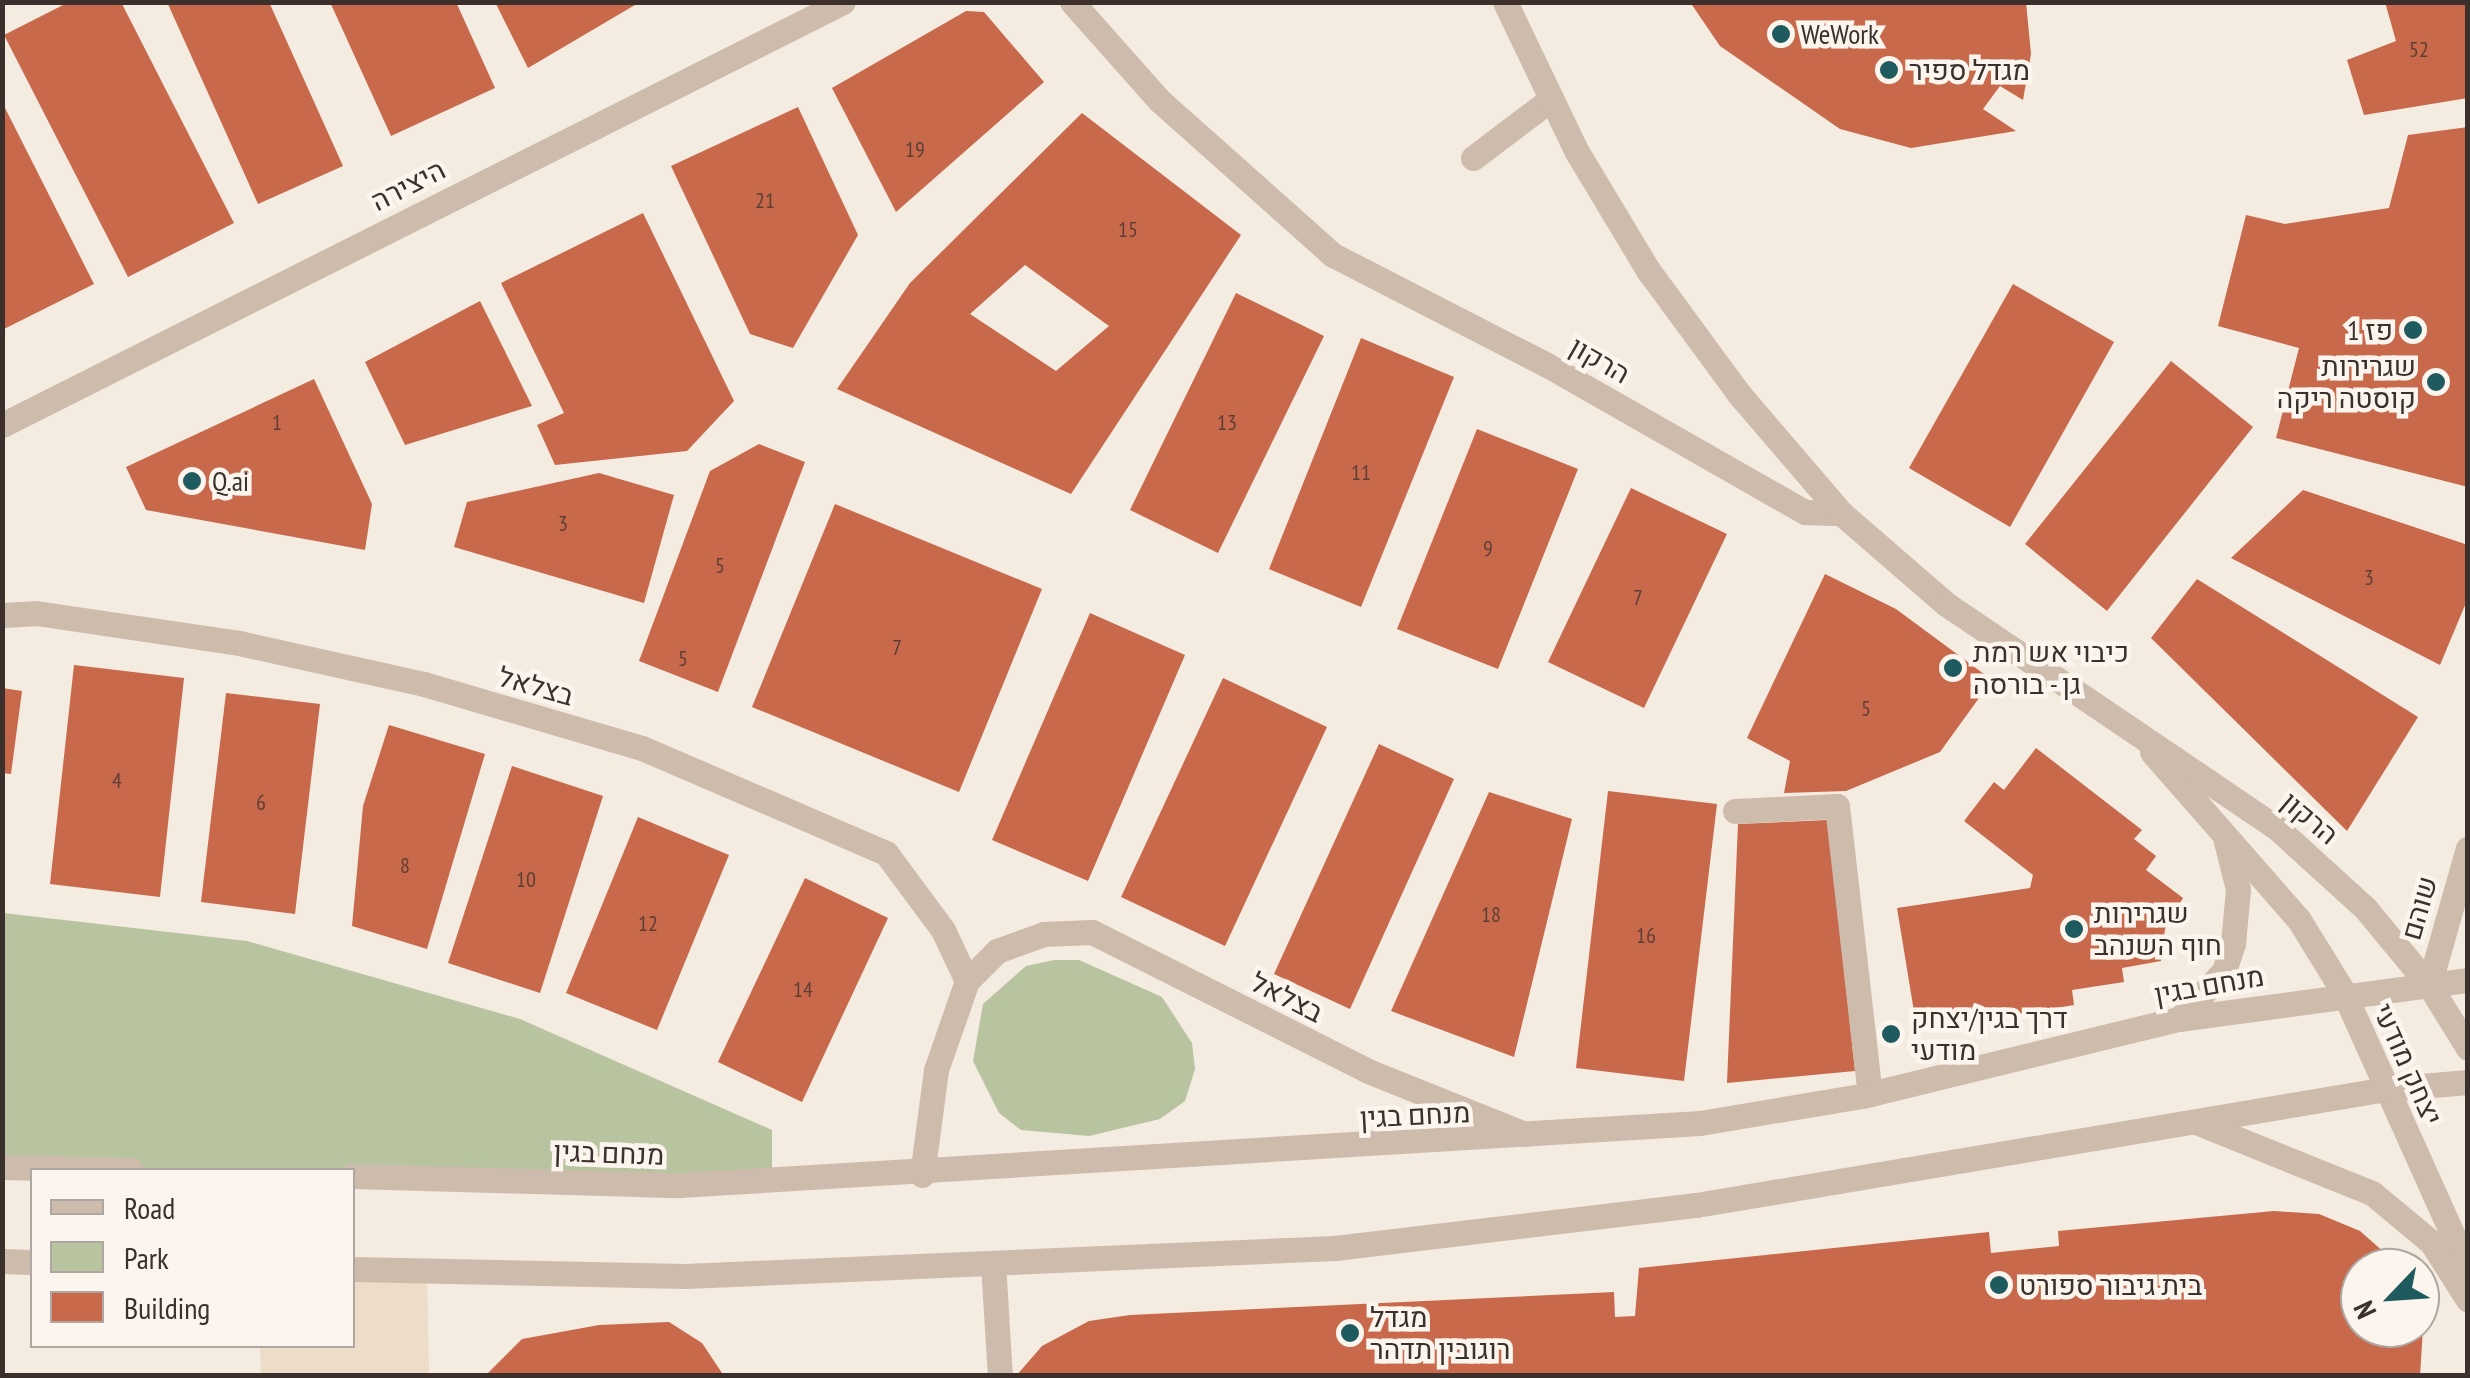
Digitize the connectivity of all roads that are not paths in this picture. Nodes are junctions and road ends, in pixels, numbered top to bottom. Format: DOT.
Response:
graph roads {
  1 [pos="842,2"];
  2 [pos="1072,2"];
  3 [pos="1505,2"];
  4 [pos="1551,99"];
  5 [pos="1473,158"];
  6 [pos="2,424"];
  7 [pos="1841,513"];
  8 [pos="2,614"];
  9 [pos="2128,726"];
  10 [pos="1735,811"];
  11 [pos="2223,833"];
  12 [pos="2468,848"];
  13 [pos="967,980"];
  14 [pos="2468,980"];
  15 [pos="2429,985"];
  16 [pos="2344,993"];
  17 [pos="2179,1019"];
  18 [pos="2468,1048"];
  19 [pos="2468,1082"];
  20 [pos="2386,1089"];
  21 [pos="1870,1094"];
  22 [pos="2191,1121"];
  23 [pos="1534,1138"];
  24 [pos="2,1167"];
  25 [pos="45,1168"];
  26 [pos="922,1174"];
  27 [pos="355,1176"];
  28 [pos="2,1261"];
  29 [pos="30,1262"];
  30 [pos="993,1263"];
  31 [pos="355,1269"];
  32 [pos="2468,1269"];
  33 [pos="2468,1300"];
  34 [pos="1000,1376"];
  1 -- 6 [label="street, היצירה"];
  2 -- 7 [label="street, הרקון"];
  3 -- 4 [label="street"];
  4 -- 5 [label="street"];
  4 -- 7 [label="street"];
  7 -- 9 [label="street, הרקון"];
  8 -- 13 [label="street, בצלאל"];
  9 -- 11 [label="street, הרקון"];
  9 -- 15 [label="street, הרקון"];
  10 -- 21 [label="street"];
  11 -- 16 [label="street, הרקון"];
  11 -- 17 [label="street"];
  12 -- 15 [label="street, שוהם"];
  13 -- 23 [label="street, בצלאל"];
  13 -- 26 [label="street, בצלאל"];
  14 -- 15 [label="street, מנחם בגין"];
  15 -- 16 [label="street, מנחם בגין"];
  15 -- 18 [label="street, יצחק מודעי"];
  16 -- 17 [label="street, מנחם בגין"];
  16 -- 20 [label="street, יצחק מודעי"];
  17 -- 21 [label="street, מנחם בגין"];
  19 -- 20 [label="street"];
  20 -- 22 [label="street"];
  20 -- 32 [label="street, יצחק מודעי"];
  21 -- 23 [label="street, מנחם בגין"];
  22 -- 30 [label="street"];
  22 -- 33 [label="street"];
  23 -- 26 [label="street, מנחם בגין"];
  24 -- 25 [label="street"];
  26 -- 27 [label="street, מנחם בגין"];
  28 -- 29 [label="street"];
  30 -- 31 [label="street"];
  30 -- 34 [label="street"];
}
